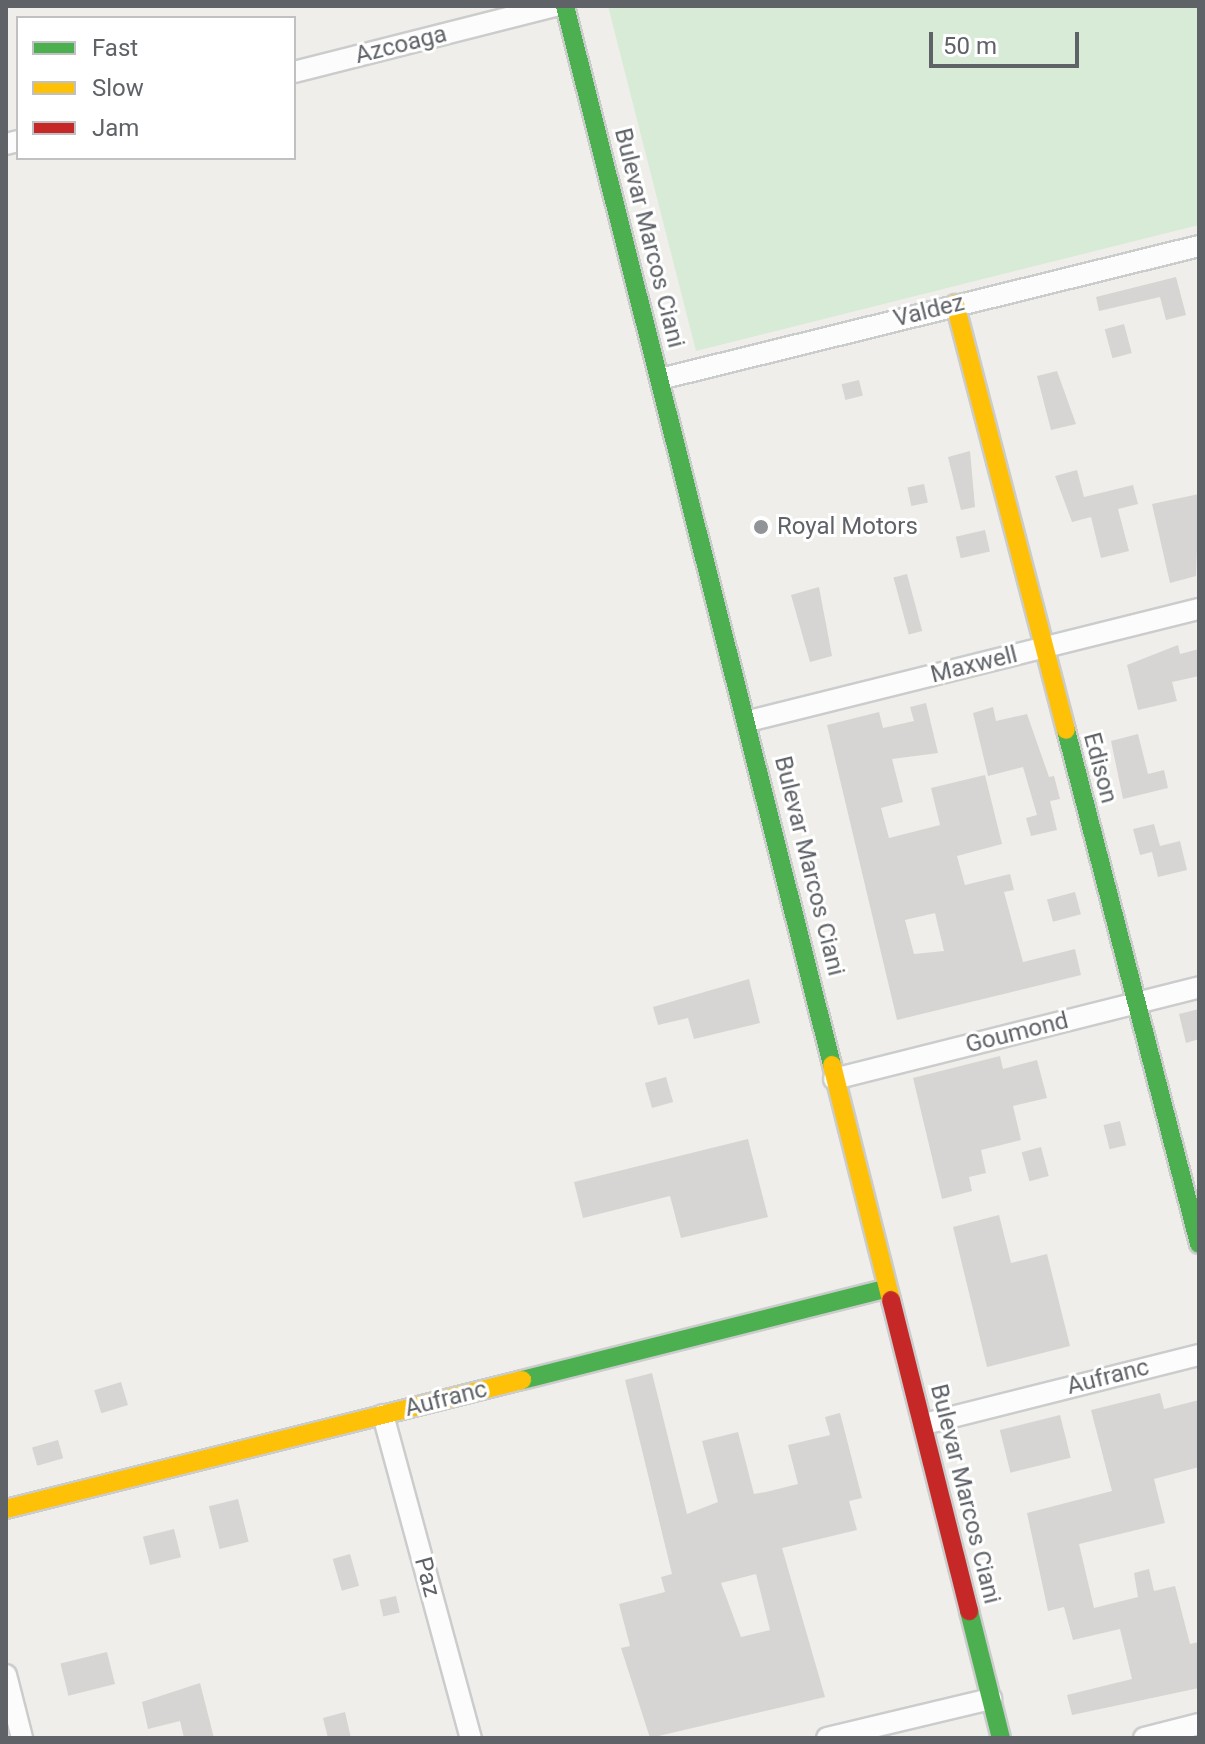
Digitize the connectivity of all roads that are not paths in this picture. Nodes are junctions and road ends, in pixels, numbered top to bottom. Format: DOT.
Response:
graph roads {
  1 [pos="555,6"];
  2 [pos="565,6"];
  3 [pos="296,71"];
  4 [pos="1199,246"];
  5 [pos="955,304"];
  6 [pos="660,379"];
  7 [pos="1199,609"];
  8 [pos="1044,648"];
  9 [pos="749,721"];
  10 [pos="1199,987"];
  11 [pos="1137,1003"];
  12 [pos="834,1079"];
  13 [pos="1199,1244"];
  14 [pos="885,1289"];
  15 [pos="1199,1355"];
  16 [pos="383,1415"];
  17 [pos="924,1424"];
  18 [pos="6,1509"];
  19 [pos="6,1675"];
  20 [pos="991,1699"];
  21 [pos="1199,1724"];
  22 [pos="22,1738"];
  23 [pos="471,1738"];
  24 [pos="827,1738"];
  25 [pos="1001,1738"];
  26 [pos="1144,1738"];
  1 -- 3 [label="street, Azcoaga"];
  2 -- 6 [label="main road, Bulevar Marcos Ciani"];
  4 -- 5 [label="street, Valdez"];
  5 -- 6 [label="street, Valdez"];
  5 -- 8 [label="main road, Edison"];
  6 -- 9 [label="main road, Bulevar Marcos Ciani"];
  7 -- 8 [label="street, Maxwell"];
  8 -- 9 [label="street, Maxwell"];
  8 -- 11 [label="main road, Edison"];
  9 -- 12 [label="main road, Bulevar Marcos Ciani"];
  10 -- 11 [label="street, Goumond"];
  11 -- 12 [label="street, Goumond"];
  11 -- 13 [label="main road, Edison"];
  12 -- 14 [label="main road, Bulevar Marcos Ciani"];
  14 -- 16 [label="main road, Aufranc"];
  14 -- 17 [label="main road, Bulevar Marcos Ciani"];
  15 -- 17 [label="street, Aufranc"];
  16 -- 18 [label="main road, Aufranc"];
  16 -- 23 [label="street, Paz"];
  17 -- 20 [label="main road, Bulevar Marcos Ciani"];
  19 -- 22 [label="street"];
  20 -- 24 [label="street"];
  20 -- 25 [label="main road, Bulevar Marcos Ciani"];
  21 -- 26 [label="street"];
}
